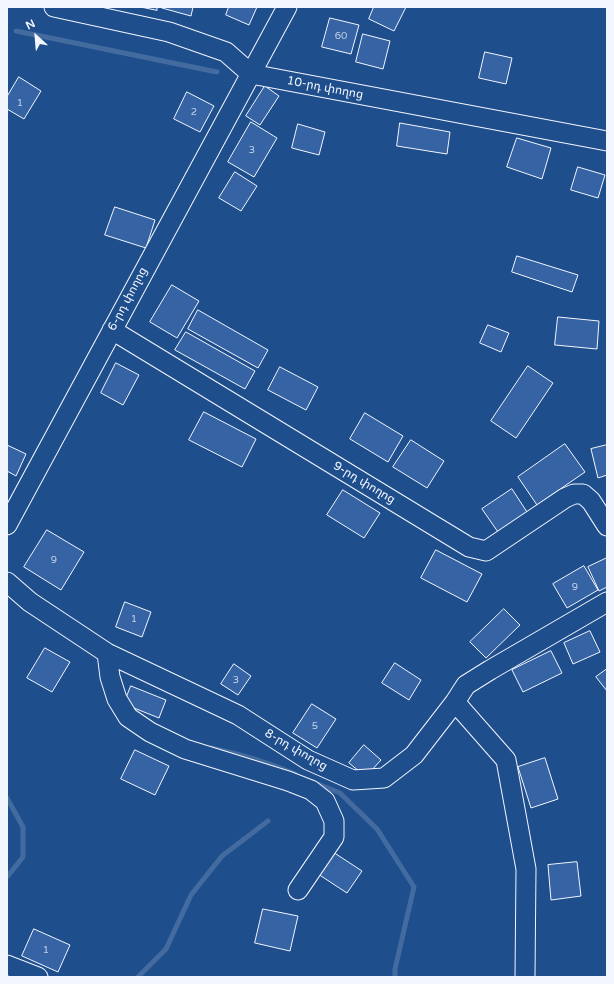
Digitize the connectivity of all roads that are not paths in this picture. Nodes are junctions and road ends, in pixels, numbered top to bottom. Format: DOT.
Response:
graph roads {
  1 [pos="54,7"];
  2 [pos="286,7"];
  3 [pos="251,74"];
  4 [pos="607,141"];
  5 [pos="112,330"];
  6 [pos="7,525"];
  7 [pos="607,526"];
  8 [pos="7,582"];
  9 [pos="607,602"];
  10 [pos="106,653"];
  11 [pos="455,702"];
  12 [pos="298,890"];
  13 [pos="7,964"];
  14 [pos="38,977"];
  15 [pos="525,977"];
  1 -- 3 [label="street"];
  2 -- 3 [label="street, 6-րդ փողոց"];
  3 -- 4 [label="street, 10-րդ փողոց"];
  3 -- 5 [label="street, 6-րդ փողոց"];
  5 -- 6 [label="street, 6-րդ փողոց"];
  5 -- 7 [label="street, 9-րդ փողոց"];
  8 -- 10 [label="street, 8-րդ փողոց"];
  9 -- 11 [label="street, 8-րդ փողոց"];
  10 -- 11 [label="street, 8-րդ փողոց"];
  10 -- 12 [label="street"];
  11 -- 15 [label="street"];
  13 -- 14 [label="street"];
}
